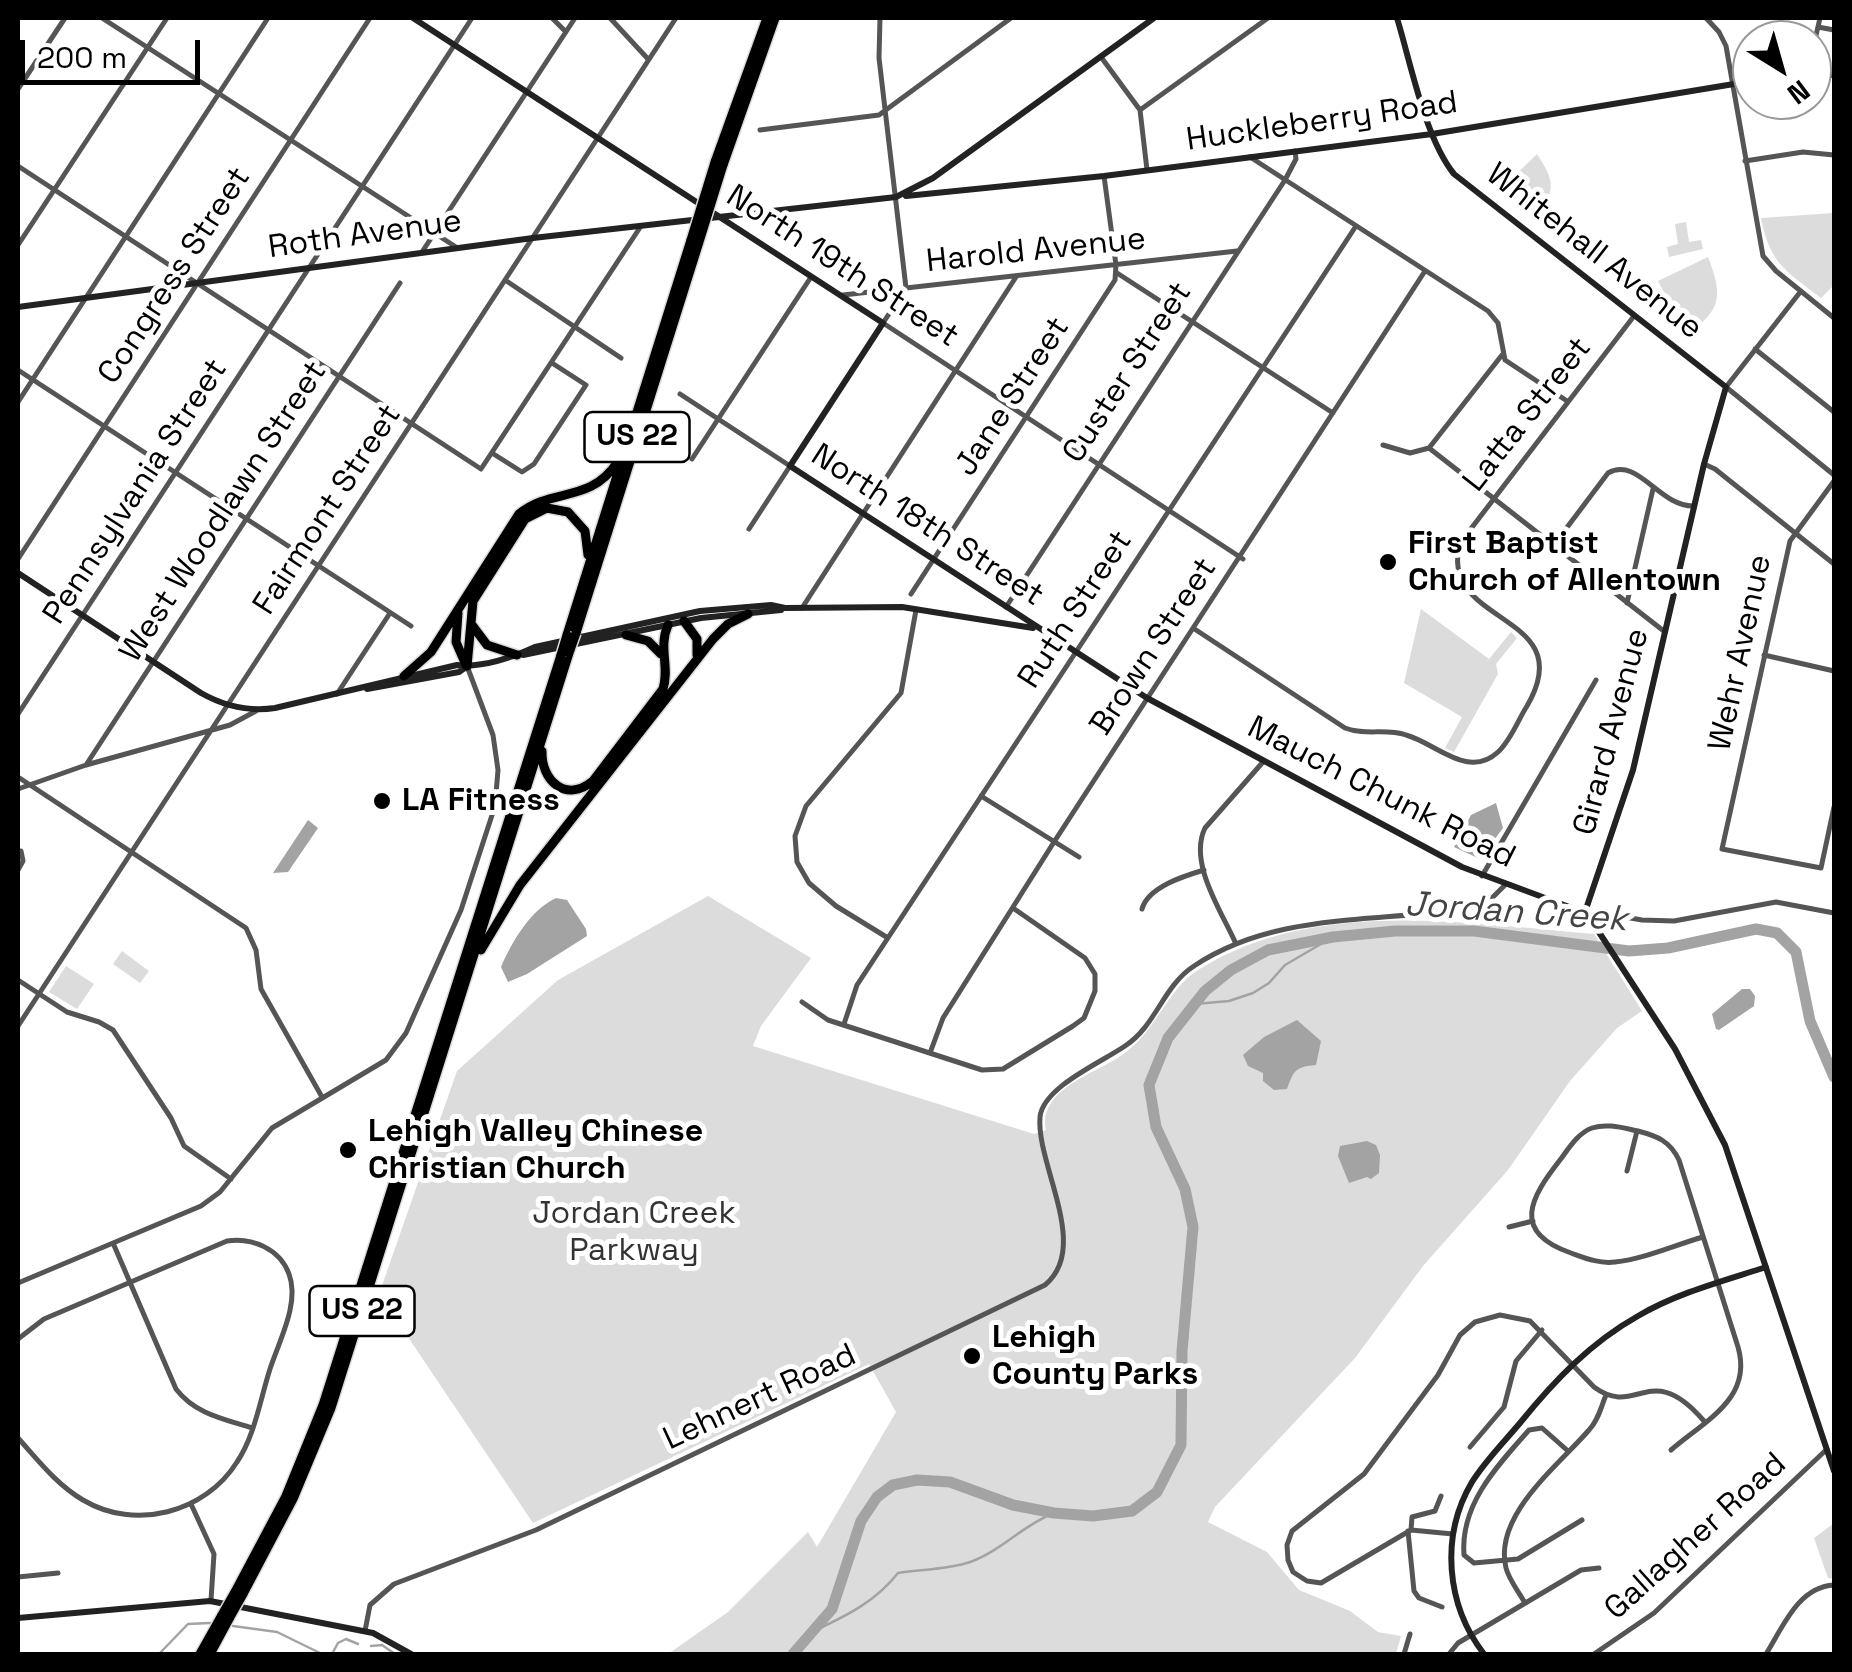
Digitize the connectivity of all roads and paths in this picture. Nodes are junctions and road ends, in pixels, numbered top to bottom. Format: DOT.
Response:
graph roads {
  1 [pos="64,18"];
  2 [pos="102,18"];
  3 [pos="167,18"];
  4 [pos="268,18"];
  5 [pos="370,18"];
  6 [pos="414,18"];
  7 [pos="472,18"];
  8 [pos="552,18"];
  9 [pos="575,18"];
  10 [pos="610,18"];
  11 [pos="676,18"];
  12 [pos="767,18"];
  13 [pos="776,18"];
  14 [pos="880,18"];
  15 [pos="1012,18"];
  16 [pos="1154,18"];
  17 [pos="1268,18"];
  18 [pos="1396,18"];
  19 [pos="1706,18"];
  20 [pos="566,32"];
  21 [pos="454,44"];
  22 [pos="148,47"];
  23 [pos="1100,56"];
  24 [pos="648,59"];
  25 [pos="1732,79"];
  26 [pos="1732,84"];
  27 [pos="18,89"];
  28 [pos="526,91"];
  29 [pos="218,94"];
  30 [pos="1140,110"];
  31 [pos="885,111"];
  32 [pos="1739,120"];
  33 [pos="760,130"];
  34 [pos="1432,134"];
  35 [pos="597,137"];
  36 [pos="289,140"];
  37 [pos="1295,151"];
  38 [pos="1834,154"];
  39 [pos="1250,156"];
  40 [pos="1745,162"];
  41 [pos="719,164"];
  42 [pos="18,166"];
  43 [pos="1147,170"];
  44 [pos="1104,176"];
  45 [pos="1284,180"];
  46 [pos="361,187"];
  47 [pos="54,190"];
  48 [pos="896,198"];
  49 [pos="720,217"];
  50 [pos="641,226"];
  51 [pos="1356,226"];
  52 [pos="435,233"];
  53 [pos="125,237"];
  54 [pos="532,238"];
  55 [pos="695,241"];
  56 [pos="18,245"];
  57 [pos="458,248"];
  58 [pos="1237,251"];
  59 [pos="422,252"];
  60 [pos="308,267"];
  61 [pos="1117,269"];
  62 [pos="1426,271"];
  63 [pos="1016,276"];
  64 [pos="812,277"];
  65 [pos="505,280"];
  66 [pos="400,283"];
  67 [pos="197,284"];
  68 [pos="906,288"];
  69 [pos="1801,291"];
  70 [pos="840,296"];
  71 [pos="84,300"];
  72 [pos="18,307"];
  73 [pos="1634,315"];
  74 [pos="1834,318"];
  75 [pos="1191,321"];
  76 [pos="882,323"];
  77 [pos="576,326"];
  78 [pos="268,330"];
  79 [pos="1754,349"];
  80 [pos="1502,355"];
  81 [pos="621,358"];
  82 [pos="552,363"];
  83 [pos="1262,368"];
  84 [pos="18,370"];
  85 [pos="955,371"];
  86 [pos="339,376"];
  87 [pos="32,380"];
  88 [pos="1726,387"];
  89 [pos="680,394"];
  90 [pos="1567,401"];
  91 [pos="18,402"];
  92 [pos="1834,412"];
  93 [pos="1334,414"];
  94 [pos="1026,418"];
  95 [pos="719,420"];
  96 [pos="411,423"];
  97 [pos="104,427"];
  98 [pos="1383,445"];
  99 [pos="1429,448"];
  100 [pos="624,452"];
  101 [pos="492,453"];
  102 [pos="692,458"];
  103 [pos="1098,464"];
  104 [pos="1704,464"];
  105 [pos="790,466"];
  106 [pos="175,472"];
  107 [pos="1834,478"];
  108 [pos="1653,488"];
  109 [pos="1491,499"];
  110 [pos="1694,506"];
  111 [pos="1168,510"];
  112 [pos="863,514"];
  113 [pos="246,520"];
  114 [pos="750,528"];
  115 [pos="1794,532"];
  116 [pos="1552,546"];
  117 [pos="1241,558"];
  118 [pos="18,559"];
  119 [pos="933,560"];
  120 [pos="1834,564"];
  121 [pos="319,566"];
  122 [pos="588,568"];
  123 [pos="18,572"];
  124 [pos="911,594"];
  125 [pos="463,601"];
  126 [pos="1627,603"];
  127 [pos="785,608"];
  128 [pos="802,608"];
  129 [pos="916,608"];
  130 [pos="1006,608"];
  131 [pos="390,612"];
  132 [pos="748,614"];
  133 [pos="82,615"];
  134 [pos="470,615"];
  135 [pos="675,621"];
  136 [pos="999,622"];
  137 [pos="411,626"];
  138 [pos="1193,628"];
  139 [pos="1038,629"];
  140 [pos="1665,632"];
  141 [pos="571,634"];
  142 [pos="626,634"];
  143 [pos="1075,653"];
  144 [pos="565,654"];
  145 [pos="517,655"];
  146 [pos="1764,655"];
  147 [pos="664,658"];
  148 [pos="154,662"];
  149 [pos="694,662"];
  150 [pos="467,666"];
  151 [pos="1834,671"];
  152 [pos="404,676"];
  153 [pos="1596,680"];
  154 [pos="360,689"];
  155 [pos="337,694"];
  156 [pos="1147,698"];
  157 [pos="228,705"];
  158 [pos="259,710"];
  159 [pos="18,714"];
  160 [pos="213,728"];
  161 [pos="186,736"];
  162 [pos="542,739"];
  163 [pos="200,748"];
  164 [pos="1263,762"];
  165 [pos="86,765"];
  166 [pos="18,777"];
  167 [pos="29,785"];
  168 [pos="18,789"];
  169 [pos="980,796"];
  170 [pos="1834,807"];
  171 [pos="1054,842"];
  172 [pos="21,851"];
  173 [pos="132,852"];
  174 [pos="1079,857"];
  175 [pos="18,870"];
  176 [pos="1204,870"];
  177 [pos="1482,876"];
  178 [pos="1505,885"];
  179 [pos="1013,908"];
  180 [pos="1142,909"];
  181 [pos="1834,913"];
  182 [pos="1584,915"];
  183 [pos="1616,916"];
  184 [pos="1601,932"];
  185 [pos="888,938"];
  186 [pos="1236,945"];
  187 [pos="469,972"];
  188 [pos="18,980"];
  189 [pos="38,994"];
  190 [pos="802,1002"];
  191 [pos="844,1024"];
  192 [pos="18,1026"];
  193 [pos="930,1053"];
  194 [pos="323,1098"];
  195 [pos="1637,1131"];
  196 [pos="1627,1171"];
  197 [pos="231,1179"];
  198 [pos="1533,1221"];
  199 [pos="1509,1228"];
  200 [pos="1703,1237"];
  201 [pos="113,1243"];
  202 [pos="1766,1267"];
  203 [pos="129,1282"];
  204 [pos="18,1283"];
  205 [pos="1718,1283"];
  206 [pos="1542,1330"];
  207 [pos="18,1339"];
  208 [pos="1573,1363"];
  209 [pos="1606,1395"];
  210 [pos="1704,1421"];
  211 [pos="252,1428"];
  212 [pos="19,1442"];
  213 [pos="1470,1447"];
  214 [pos="1671,1450"];
  215 [pos="1826,1450"];
  216 [pos="1568,1451"];
  217 [pos="1834,1471"];
  218 [pos="1441,1496"];
  219 [pos="191,1504"];
  220 [pos="1582,1520"];
  221 [pos="1410,1531"];
  222 [pos="1454,1534"];
  223 [pos="1505,1562"];
  224 [pos="1599,1568"];
  225 [pos="58,1573"];
  226 [pos="18,1577"];
  227 [pos="1834,1585"];
  228 [pos="239,1593"];
  229 [pos="210,1601"];
  230 [pos="1526,1603"];
  231 [pos="237,1605"];
  232 [pos="1442,1607"];
  233 [pos="226,1616"];
  234 [pos="18,1618"];
  235 [pos="365,1631"];
  236 [pos="1410,1634"];
  237 [pos="1471,1636"];
  238 [pos="200,1654"];
  239 [pos="210,1654"];
  240 [pos="411,1654"];
  241 [pos="1404,1654"];
  242 [pos="1449,1654"];
  243 [pos="1484,1654"];
  244 [pos="1594,1654"];
  245 [pos="1766,1654"];
  1 -- 27 [label="street"];
  2 -- 22 [label="street"];
  3 -- 22 [label="street"];
  4 -- 29 [label="street"];
  5 -- 36 [label="street, Congress Street"];
  6 -- 21 [label="street, North 19th Street"];
  7 -- 21 [label="street, Pennsylvania Street"];
  8 -- 20 [label="street"];
  9 -- 20 [label="street"];
  10 -- 24 [label="street"];
  11 -- 24 [label="street, Fairmont Street"];
  12 -- 41 [label="highway, US 22"];
  13 -- 41 [label="highway, US 22"];
  14 -- 31 [label="street"];
  15 -- 31 [label="street"];
  16 -- 23 [label="street"];
  17 -- 30 [label="street"];
  18 -- 34 [label="street, Whitehall Avenue"];
  19 -- 25 [label="street"];
  20 -- 28 [label="street"];
  21 -- 28 [label="street, North 19th Street"];
  21 -- 46 [label="street, Pennsylvania Street"];
  22 -- 29 [label="street"];
  22 -- 47 [label="street"];
  23 -- 30 [label="street"];
  23 -- 48 [label="street"];
  24 -- 35 [label="street, Fairmont Street"];
  26 -- 34 [label="street, Huckleberry Road"];
  28 -- 35 [label="street, North 19th Street"];
  28 -- 52 [label="street"];
  29 -- 36 [label="street"];
  29 -- 53 [label="street"];
  30 -- 43 [label="street"];
  31 -- 33 [label="street"];
  31 -- 48 [label="street"];
  32 -- 40 [label="street"];
  34 -- 37 [label="street, Huckleberry Road"];
  34 -- 73 [label="street, Whitehall Avenue"];
  35 -- 49 [label="street, North 19th Street"];
  35 -- 54 [label="street, Fairmont Street"];
  36 -- 46 [label="street"];
  36 -- 67 [label="street, Congress Street"];
  37 -- 39 [label="street, Huckleberry Road"];
  37 -- 45 [label="street, Custer Street"];
  38 -- 40 [label="street"];
  39 -- 43 [label="street, Huckleberry Road"];
  39 -- 45 [label="street"];
  40 -- 69 [label="street"];
  41 -- 55 [label="highway, US 22, bridge"];
  42 -- 47 [label="street"];
  43 -- 44 [label="street, Huckleberry Road"];
  44 -- 48 [label="street, Huckleberry Road"];
  44 -- 61 [label="street"];
  45 -- 51 [label="street"];
  45 -- 58 [label="street, Custer Street"];
  46 -- 52 [label="street"];
  46 -- 60 [label="street, Pennsylvania Street"];
  47 -- 53 [label="street"];
  47 -- 56 [label="street"];
  48 -- 49 [label="street, Huckleberry Road"];
  48 -- 68 [label="street"];
  49 -- 50 [label="street, Roth Avenue"];
  49 -- 64 [label="street, North 19th Street"];
  50 -- 54 [label="street, Roth Avenue"];
  50 -- 77 [label="street"];
  51 -- 62 [label="street"];
  51 -- 83 [label="street, Ruth Street"];
  52 -- 57 [label="street"];
  52 -- 59 [label="street"];
  53 -- 67 [label="street"];
  53 -- 71 [label="street"];
  54 -- 57 [label="street, Roth Avenue"];
  54 -- 65 [label="street, Fairmont Street"];
  55 -- 100 [label="highway, US 22"];
  55 -- 141 [label="highway, US 22"];
  57 -- 59 [label="street, Roth Avenue"];
  58 -- 61 [label="street, Harold Avenue"];
  58 -- 75 [label="street, Custer Street"];
  59 -- 60 [label="street, Roth Avenue"];
  60 -- 67 [label="street, Roth Avenue"];
  60 -- 78 [label="street, Pennsylvania Street"];
  61 -- 63 [label="street, Harold Avenue"];
  61 -- 75 [label="street"];
  61 -- 94 [label="street, Jane Street"];
  62 -- 80 [label="street"];
  62 -- 93 [label="street, Brown Street"];
  63 -- 68 [label="street, Harold Avenue"];
  63 -- 85 [label="street"];
  64 -- 70 [label="street, North 19th Street"];
  64 -- 95 [label="street"];
  65 -- 77 [label="street"];
  65 -- 96 [label="street, Fairmont Street"];
  66 -- 86 [label="street, West Woodlawn Street"];
  67 -- 71 [label="street, Roth Avenue"];
  67 -- 78 [label="street"];
  67 -- 97 [label="street, Congress Street"];
  68 -- 70 [label="street, Harold Avenue"];
  68 -- 76 [label="street"];
  69 -- 74 [label="street"];
  69 -- 79 [label="street, Girard Avenue"];
  70 -- 76 [label="street, North 19th Street"];
  71 -- 72 [label="street, Roth Avenue"];
  71 -- 87 [label="street"];
  73 -- 88 [label="street, Whitehall Avenue"];
  73 -- 90 [label="street, Latta Street"];
  75 -- 83 [label="street"];
  75 -- 103 [label="street, Custer Street"];
  76 -- 85 [label="street, North 19th Street"];
  76 -- 105 [label="street"];
  77 -- 81 [label="street"];
  77 -- 82 [label="street"];
  78 -- 86 [label="street"];
  78 -- 106 [label="street, Pennsylvania Street"];
  79 -- 88 [label="street, Girard Avenue"];
  79 -- 92 [label="street"];
  80 -- 90 [label="street"];
  80 -- 99 [label="street"];
  82 -- 101 [label="street"];
  82 -- 101 [label="street"];
  83 -- 93 [label="street"];
  83 -- 111 [label="street, Ruth Street"];
  84 -- 87 [label="street"];
  85 -- 94 [label="street, North 19th Street"];
  85 -- 112 [label="street"];
  86 -- 96 [label="street"];
  86 -- 113 [label="street, West Woodlawn Street"];
  87 -- 91 [label="street"];
  87 -- 97 [label="street"];
  88 -- 104 [label="street, Girard Avenue"];
  88 -- 107 [label="street, Whitehall Avenue"];
  89 -- 95 [label="street, North 18th Street"];
  90 -- 109 [label="street, Latta Street"];
  93 -- 117 [label="street, Brown Street"];
  94 -- 103 [label="street, North 19th Street"];
  94 -- 119 [label="street, Jane Street"];
  95 -- 102 [label="street"];
  95 -- 105 [label="street, North 18th Street"];
  96 -- 101 [label="street"];
  96 -- 121 [label="street, Fairmont Street"];
  97 -- 106 [label="street"];
  97 -- 118 [label="street, Congress Street"];
  98 -- 99 [label="street"];
  99 -- 109 [label="street"];
  100 -- 122 [label="highway, US 22"];
  100 -- 125 [label="highway"];
  103 -- 111 [label="street, North 19th Street"];
  103 -- 130 [label="street, Custer Street"];
  104 -- 110 [label="street, Girard Avenue"];
  104 -- 115 [label="street"];
  105 -- 112 [label="street, North 18th Street"];
  105 -- 114 [label="street"];
  106 -- 113 [label="street"];
  106 -- 133 [label="street, Pennsylvania Street"];
  107 -- 115 [label="street, Wehr Avenue"];
  108 -- 110 [label="street"];
  108 -- 116 [label="street"];
  108 -- 126 [label="street"];
  109 -- 116 [label="street"];
  109 -- 138 [label="street, Latta Street"];
  110 -- 140 [label="street, Girard Avenue"];
  111 -- 117 [label="street, North 19th Street"];
  111 -- 143 [label="street, Ruth Street"];
  112 -- 119 [label="street, North 18th Street"];
  112 -- 128 [label="street"];
  113 -- 121 [label="street"];
  113 -- 148 [label="street, West Woodlawn Street"];
  115 -- 120 [label="street"];
  115 -- 146 [label="street, Wehr Avenue"];
  116 -- 126 [label="street"];
  117 -- 138 [label="street, Brown Street"];
  119 -- 124 [label="street, Jane Street"];
  119 -- 130 [label="street, North 18th Street"];
  121 -- 131 [label="street"];
  121 -- 157 [label="street, Fairmont Street"];
  122 -- 134 [label="highway"];
  122 -- 141 [label="highway, US 22"];
  123 -- 133 [label="street"];
  125 -- 150 [label="highway"];
  125 -- 152 [label="highway"];
  126 -- 140 [label="street"];
  127 -- 128 [label="street"];
  127 -- 132 [label="street"];
  127 -- 135 [label="street"];
  128 -- 129 [label="street"];
  129 -- 136 [label="street"];
  129 -- 185 [label="street"];
  130 -- 136 [label="street, Custer Street"];
  130 -- 139 [label="street, North 18th Street"];
  131 -- 137 [label="street"];
  131 -- 155 [label="street"];
  132 -- 135 [label="street"];
  132 -- 149 [label="highway"];
  133 -- 148 [label="street"];
  133 -- 159 [label="street, Pennsylvania Street"];
  134 -- 145 [label="highway"];
  134 -- 150 [label="highway"];
  135 -- 142 [label="street"];
  135 -- 145 [label="street"];
  135 -- 147 [label="highway"];
  135 -- 149 [label="highway"];
  136 -- 139 [label="street"];
  138 -- 156 [label="street, Brown Street"];
  139 -- 143 [label="street, North 18th Street"];
  140 -- 182 [label="street, Girard Avenue"];
  141 -- 144 [label="highway, US 22, bridge"];
  142 -- 145 [label="street"];
  142 -- 147 [label="highway"];
  143 -- 156 [label="street, North 18th Street"];
  143 -- 169 [label="street, Ruth Street"];
  144 -- 162 [label="highway, US 22"];
  144 -- 228 [label="highway, US 22"];
  145 -- 150 [label="street"];
  146 -- 151 [label="street"];
  146 -- 170 [label="street, Wehr Avenue"];
  147 -- 162 [label="highway"];
  148 -- 157 [label="street"];
  148 -- 165 [label="street, West Woodlawn Street"];
  149 -- 187 [label="highway"];
  150 -- 152 [label="street"];
  150 -- 154 [label="street"];
  150 -- 194 [label="street"];
  152 -- 154 [label="street"];
  153 -- 177 [label="street"];
  154 -- 155 [label="street"];
  155 -- 158 [label="street"];
  156 -- 164 [label="street, Mauch Chunk Road"];
  156 -- 171 [label="street, Brown Street"];
  157 -- 158 [label="street"];
  157 -- 160 [label="street, Fairmont Street"];
  158 -- 160 [label="street"];
  160 -- 161 [label="street"];
  160 -- 163 [label="street, Fairmont Street"];
  161 -- 163 [label="street"];
  161 -- 165 [label="street"];
  162 -- 187 [label="highway, US 22"];
  163 -- 173 [label="street, Fairmont Street"];
  164 -- 176 [label="street"];
  164 -- 177 [label="street, Mauch Chunk Road"];
  165 -- 167 [label="street"];
  166 -- 167 [label="street"];
  167 -- 168 [label="street"];
  167 -- 173 [label="street"];
  169 -- 171 [label="street"];
  169 -- 185 [label="street, Ruth Street"];
  171 -- 174 [label="street"];
  171 -- 179 [label="street, Brown Street"];
  172 -- 175 [label="street"];
  173 -- 189 [label="street, Fairmont Street"];
  173 -- 194 [label="street"];
  176 -- 180 [label="street"];
  176 -- 186 [label="street"];
  177 -- 178 [label="street, Mauch Chunk Road"];
  178 -- 182 [label="street, Mauch Chunk Road"];
  178 -- 186 [label="street"];
  179 -- 193 [label="street, Brown Street"];
  179 -- 193 [label="street"];
  181 -- 183 [label="street"];
  182 -- 183 [label="street"];
  182 -- 184 [label="street, Mauch Chunk Road"];
  183 -- 184 [label="street"];
  184 -- 202 [label="street, Mauch Chunk Road"];
  185 -- 191 [label="street, Ruth Street"];
  186 -- 235 [label="street, Lehnert Road"];
  187 -- 228 [label="highway, US 22"];
  188 -- 189 [label="street"];
  189 -- 192 [label="street, Fairmont Street"];
  189 -- 197 [label="street"];
  190 -- 191 [label="street"];
  191 -- 193 [label="street"];
  194 -- 197 [label="street"];
  195 -- 196 [label="street"];
  195 -- 198 [label="street"];
  195 -- 200 [label="street"];
  197 -- 201 [label="street"];
  198 -- 199 [label="street"];
  198 -- 200 [label="street"];
  200 -- 205 [label="street"];
  201 -- 203 [label="street"];
  201 -- 204 [label="street"];
  202 -- 205 [label="street"];
  202 -- 215 [label="street, Mauch Chunk Road"];
  203 -- 207 [label="street"];
  203 -- 211 [label="street"];
  203 -- 211 [label="street"];
  205 -- 208 [label="street"];
  205 -- 210 [label="street"];
  206 -- 208 [label="street"];
  206 -- 213 [label="street"];
  206 -- 221 [label="street"];
  208 -- 209 [label="street"];
  208 -- 222 [label="street"];
  209 -- 210 [label="street"];
  209 -- 216 [label="street"];
  210 -- 214 [label="street"];
  211 -- 219 [label="street"];
  212 -- 219 [label="street"];
  215 -- 217 [label="street, Mauch Chunk Road"];
  215 -- 244 [label="street, Gallagher Road"];
  216 -- 223 [label="street"];
  216 -- 223 [label="street"];
  218 -- 221 [label="street"];
  219 -- 229 [label="street"];
  220 -- 223 [label="street"];
  221 -- 222 [label="street"];
  221 -- 232 [label="street"];
  222 -- 237 [label="street"];
  223 -- 230 [label="street"];
  224 -- 230 [label="street"];
  225 -- 226 [label="street"];
  227 -- 245 [label="street"];
  228 -- 231 [label="highway, US 22, bridge"];
  228 -- 233 [label="highway, US 22, bridge"];
  229 -- 231 [label="street"];
  229 -- 234 [label="street"];
  230 -- 237 [label="street"];
  231 -- 233 [label="highway, US 22, bridge"];
  231 -- 235 [label="street"];
  233 -- 238 [label="highway, US 22"];
  233 -- 239 [label="highway, US 22"];
  235 -- 240 [label="street"];
  236 -- 241 [label="street"];
  237 -- 242 [label="street"];
  237 -- 243 [label="street"];
}
